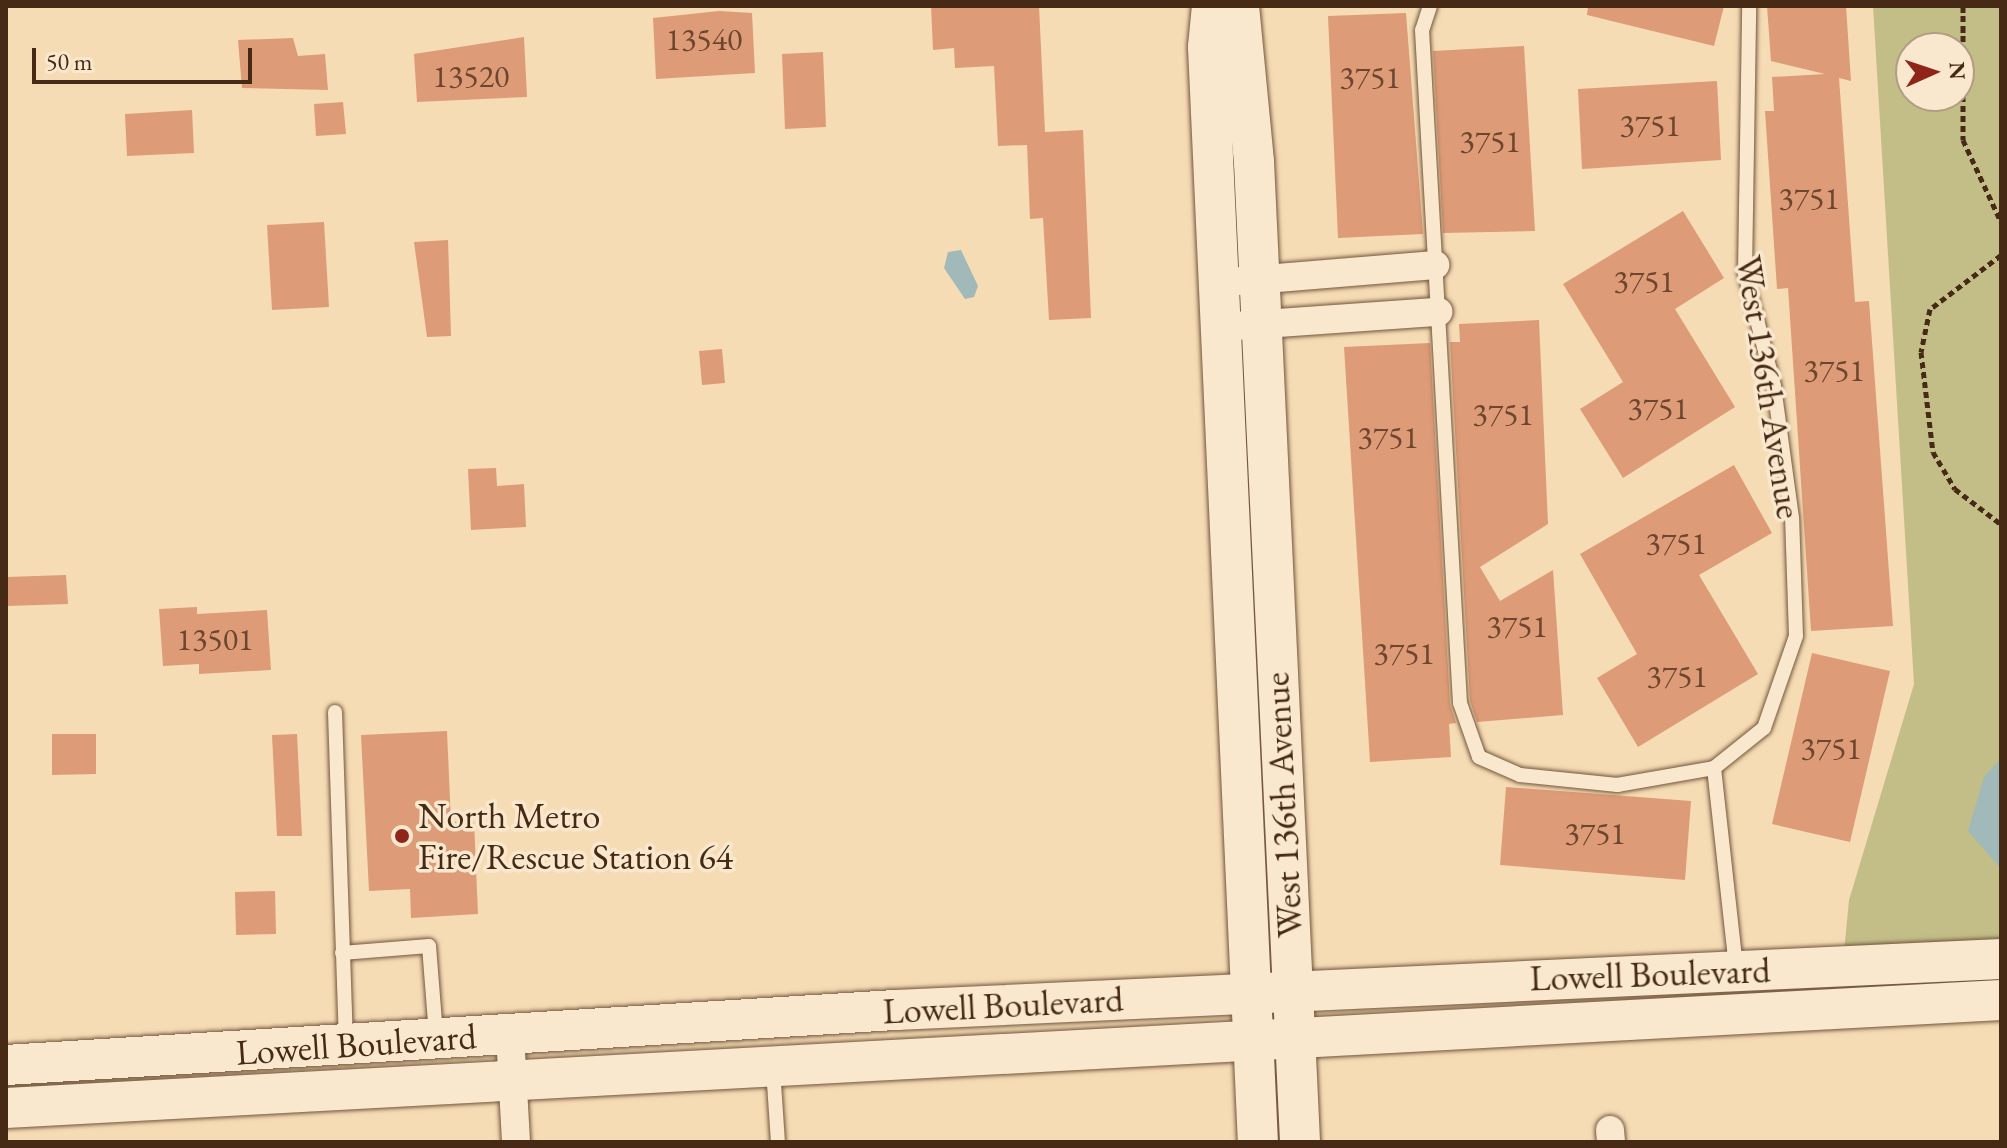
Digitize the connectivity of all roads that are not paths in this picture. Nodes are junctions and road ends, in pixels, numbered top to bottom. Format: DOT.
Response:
graph roads {
  1 [pos="1212,6"];
  2 [pos="1239,6"];
  3 [pos="1430,6"];
  4 [pos="1749,6"];
  5 [pos="1435,265"];
  6 [pos="1238,282"];
  7 [pos="1438,312"];
  8 [pos="1240,326"];
  9 [pos="335,712"];
  10 [pos="1714,768"];
  11 [pos="342,953"];
  12 [pos="2001,959"];
  13 [pos="1737,972"];
  14 [pos="1293,991"];
  15 [pos="1250,993"];
  16 [pos="2001,1000"];
  17 [pos="510,1034"];
  18 [pos="1295,1038"];
  19 [pos="436,1040"];
  20 [pos="1252,1040"];
  21 [pos="346,1046"];
  22 [pos="6,1065"];
  23 [pos="773,1065"];
  24 [pos="513,1080"];
  25 [pos="6,1108"];
  26 [pos="516,1142"];
  27 [pos="778,1142"];
  28 [pos="1258,1142"];
  29 [pos="1300,1142"];
  1 -- 6 [label="main road, West 136th Avenue"];
  2 -- 6 [label="main road, West 136th Avenue"];
  3 -- 5 [label="lane, West 136th Avenue"];
  4 -- 10 [label="lane, West 136th Avenue"];
  5 -- 6 [label="street"];
  5 -- 7 [label="lane, West 136th Avenue"];
  6 -- 8 [label="main road, West 136th Avenue"];
  7 -- 8 [label="street"];
  7 -- 10 [label="lane, West 136th Avenue"];
  8 -- 14 [label="main road, West 136th Avenue"];
  8 -- 15 [label="main road, West 136th Avenue"];
  9 -- 11 [label="lane"];
  10 -- 13 [label="lane"];
  11 -- 19 [label="lane"];
  11 -- 21 [label="lane"];
  12 -- 13 [label="main road, Lowell Boulevard"];
  13 -- 14 [label="main road, Lowell Boulevard"];
  14 -- 15 [label="main road, Lowell Boulevard"];
  14 -- 18 [label="main road, West 136th Avenue"];
  15 -- 17 [label="main road, Lowell Boulevard"];
  15 -- 20 [label="main road, West 136th Avenue"];
  16 -- 18 [label="main road, Lowell Boulevard"];
  17 -- 19 [label="main road, Lowell Boulevard"];
  17 -- 24 [label="street"];
  18 -- 20 [label="main road, Lowell Boulevard"];
  18 -- 29 [label="main road, West 136th Avenue"];
  19 -- 21 [label="main road, Lowell Boulevard"];
  20 -- 23 [label="main road, Lowell Boulevard"];
  20 -- 28 [label="main road, West 136th Avenue"];
  21 -- 22 [label="main road, Lowell Boulevard"];
  23 -- 24 [label="main road, Lowell Boulevard"];
  23 -- 27 [label="lane"];
  24 -- 25 [label="main road, Lowell Boulevard"];
  24 -- 26 [label="street"];
}
